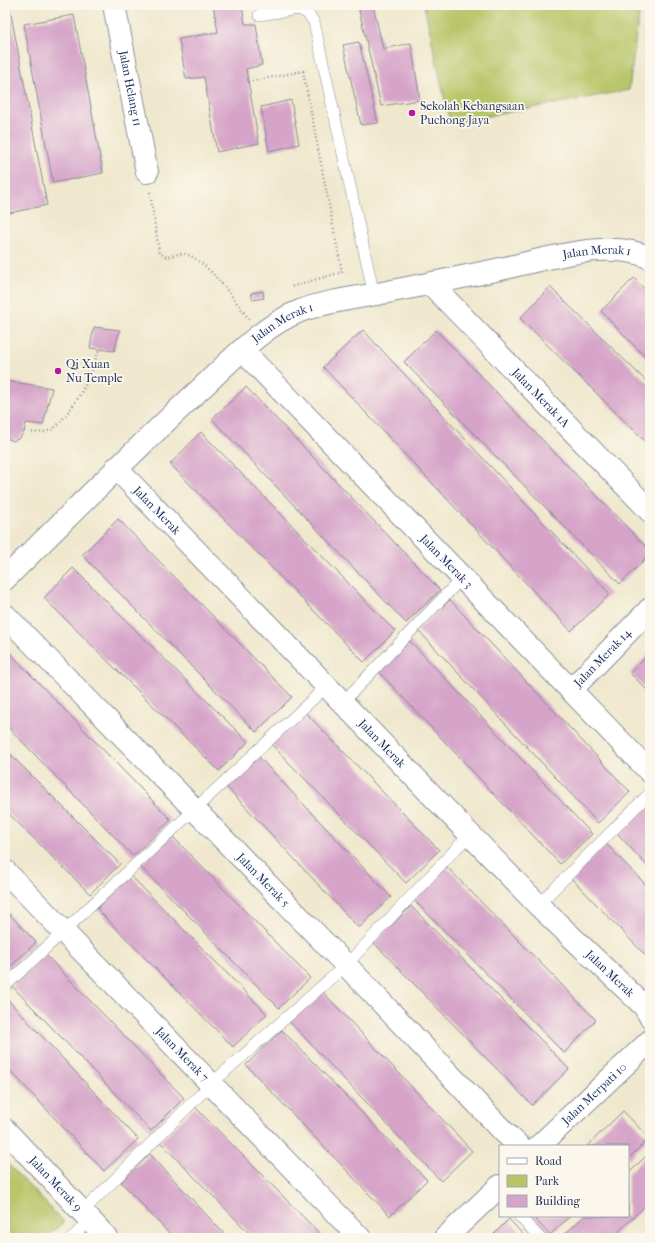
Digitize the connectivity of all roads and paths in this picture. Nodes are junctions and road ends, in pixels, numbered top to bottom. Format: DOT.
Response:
graph roads {
  1 [pos="114,5"];
  2 [pos="259,15"];
  3 [pos="248,82"];
  4 [pos="147,172"];
  5 [pos="650,258"];
  6 [pos="431,284"];
  7 [pos="290,287"];
  8 [pos="374,295"];
  9 [pos="262,334"];
  10 [pos="99,349"];
  11 [pos="242,350"];
  12 [pos="24,431"];
  13 [pos="116,468"];
  14 [pos="650,511"];
  15 [pos="5,578"];
  16 [pos="462,578"];
  17 [pos="650,609"];
  18 [pos="5,615"];
  19 [pos="327,686"];
  20 [pos="570,690"];
  21 [pos="342,702"];
  22 [pos="650,772"];
  23 [pos="650,793"];
  24 [pos="195,809"];
  25 [pos="470,834"];
  26 [pos="5,871"];
  27 [pos="538,905"];
  28 [pos="64,931"];
  29 [pos="346,965"];
  30 [pos="5,986"];
  31 [pos="650,1016"];
  32 [pos="650,1041"];
  33 [pos="212,1083"];
  34 [pos="5,1130"];
  35 [pos="518,1145"];
  36 [pos="540,1145"];
  37 [pos="498,1191"];
  38 [pos="86,1216"];
  39 [pos="520,1217"];
  40 [pos="72,1238"];
  41 [pos="107,1238"];
  42 [pos="360,1238"];
  43 [pos="445,1238"];
  44 [pos="540,1238"];
  1 -- 4 [label="street, Jalan Helang 11"];
  2 -- 8 [label="lane"];
  3 -- 7 [label="path"];
  4 -- 9 [label="path"];
  5 -- 6 [label="street, Jalan Merak 1"];
  6 -- 8 [label="street, Jalan Merak 1"];
  6 -- 14 [label="street, Jalan Merak 1A"];
  8 -- 9 [label="street, Jalan Merak 1"];
  9 -- 11 [label="street, Jalan Merak 1"];
  10 -- 12 [label="path"];
  11 -- 13 [label="street, Jalan Merak 1"];
  11 -- 16 [label="street, Jalan Merak 3"];
  13 -- 15 [label="street, Jalan Merak 1"];
  13 -- 19 [label="street, Jalan Merak"];
  16 -- 20 [label="street, Jalan Merak 3"];
  16 -- 21 [label="lane"];
  17 -- 20 [label="street, Jalan Merak 14"];
  18 -- 24 [label="street, Jalan Merak 5"];
  19 -- 21 [label="street, Jalan Merak"];
  19 -- 24 [label="lane"];
  20 -- 22 [label="street, Jalan Merak 3"];
  21 -- 25 [label="street, Jalan Merak"];
  23 -- 27 [label="lane"];
  24 -- 28 [label="lane"];
  24 -- 29 [label="street, Jalan Merak 5"];
  25 -- 27 [label="street, Jalan Merak"];
  25 -- 29 [label="lane"];
  26 -- 28 [label="street, Jalan Merak 7"];
  27 -- 31 [label="street, Jalan Merak"];
  28 -- 30 [label="lane"];
  28 -- 33 [label="street, Jalan Merak 7"];
  29 -- 33 [label="lane"];
  29 -- 35 [label="street, Jalan Merak 5"];
  32 -- 36 [label="street, Jalan Merpati 10"];
  33 -- 38 [label="lane"];
  33 -- 42 [label="street, Jalan Merak 7"];
  34 -- 38 [label="street, Jalan Merak 9"];
  37 -- 43 [label="street"];
  38 -- 40 [label="lane"];
  38 -- 41 [label="street, Jalan Merak 9"];
  39 -- 44 [label="lane"];
}
